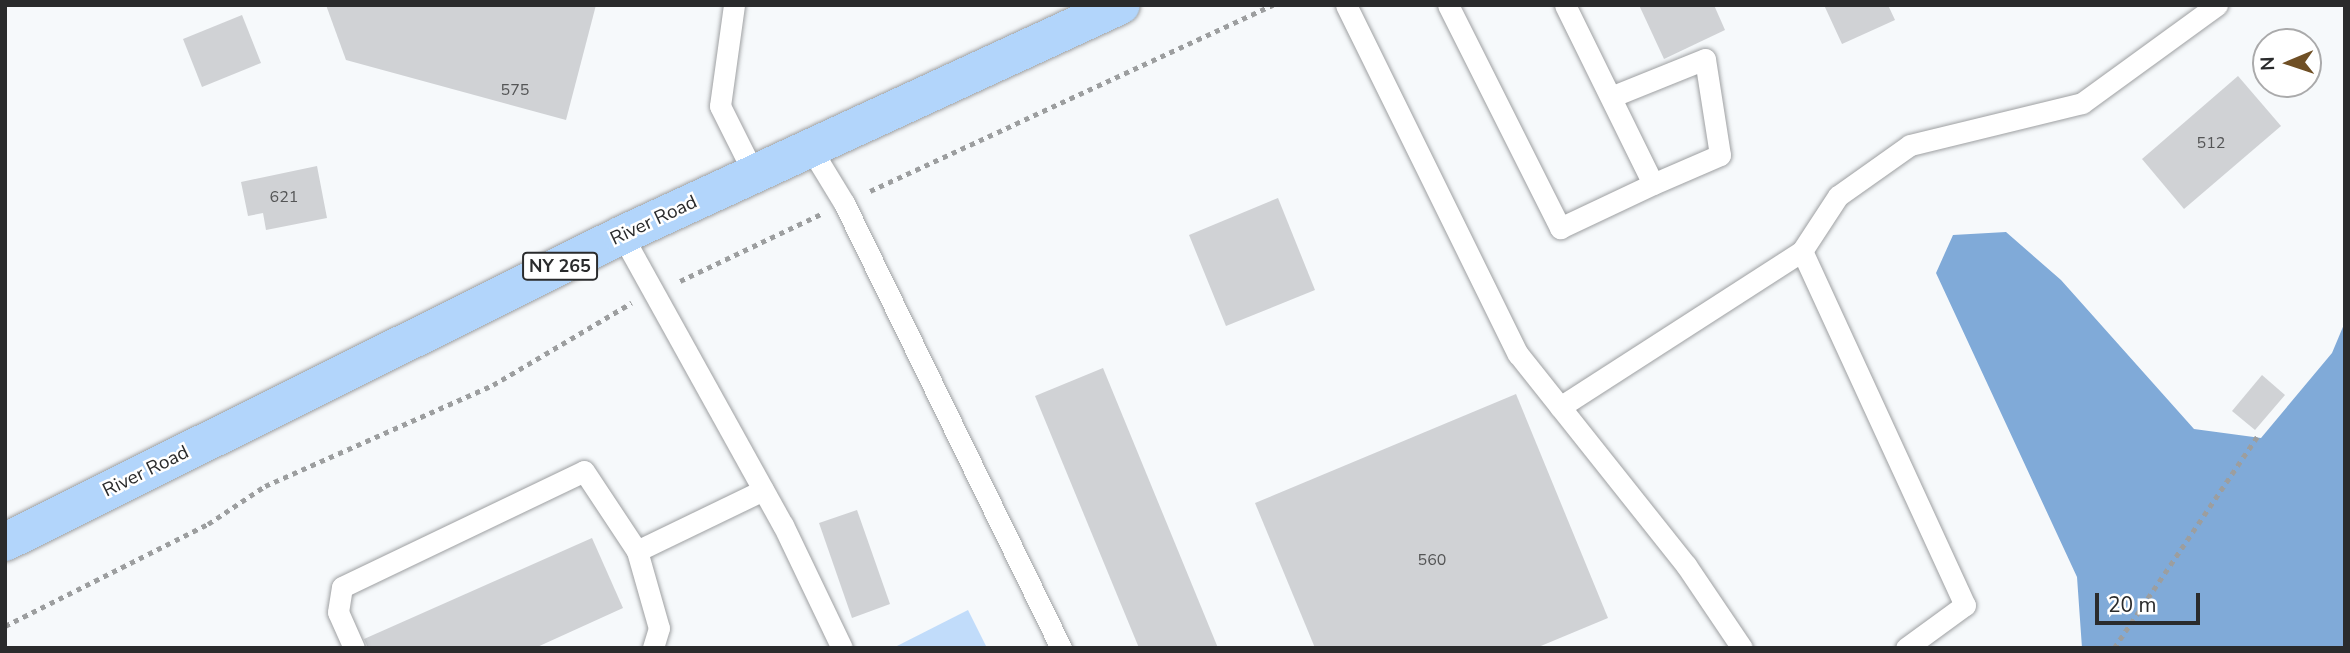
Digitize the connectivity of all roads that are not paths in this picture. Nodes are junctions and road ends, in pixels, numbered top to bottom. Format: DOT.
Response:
graph roads {
  1 [pos="734,5"];
  2 [pos="1346,5"];
  3 [pos="1447,5"];
  4 [pos="1565,5"];
  5 [pos="2217,5"];
  6 [pos="1103,9"];
  7 [pos="1611,97"];
  8 [pos="811,149"];
  9 [pos="754,174"];
  10 [pos="1653,184"];
  11 [pos="622,235"];
  12 [pos="1802,251"];
  13 [pos="1560,407"];
  14 [pos="763,490"];
  15 [pos="5,542"];
  16 [pos="637,551"];
  17 [pos="354,648"];
  18 [pos="653,648"];
  19 [pos="842,648"];
  20 [pos="1061,648"];
  21 [pos="1742,648"];
  22 [pos="1906,648"];
  1 -- 9 [label="lane"];
  2 -- 13 [label="lane"];
  3 -- 10 [label="lane"];
  4 -- 7 [label="lane"];
  5 -- 12 [label="lane"];
  6 -- 8 [label="main road, River Road / NY 265"];
  7 -- 10 [label="lane"];
  7 -- 10 [label="lane"];
  8 -- 9 [label="main road, River Road / NY 265"];
  8 -- 20 [label="lane"];
  9 -- 11 [label="main road, River Road / NY 265"];
  11 -- 14 [label="lane"];
  11 -- 15 [label="main road, River Road / NY 265"];
  12 -- 13 [label="lane"];
  12 -- 22 [label="lane"];
  13 -- 21 [label="lane"];
  14 -- 16 [label="lane"];
  14 -- 19 [label="lane"];
  16 -- 17 [label="lane"];
  16 -- 18 [label="lane"];
}
